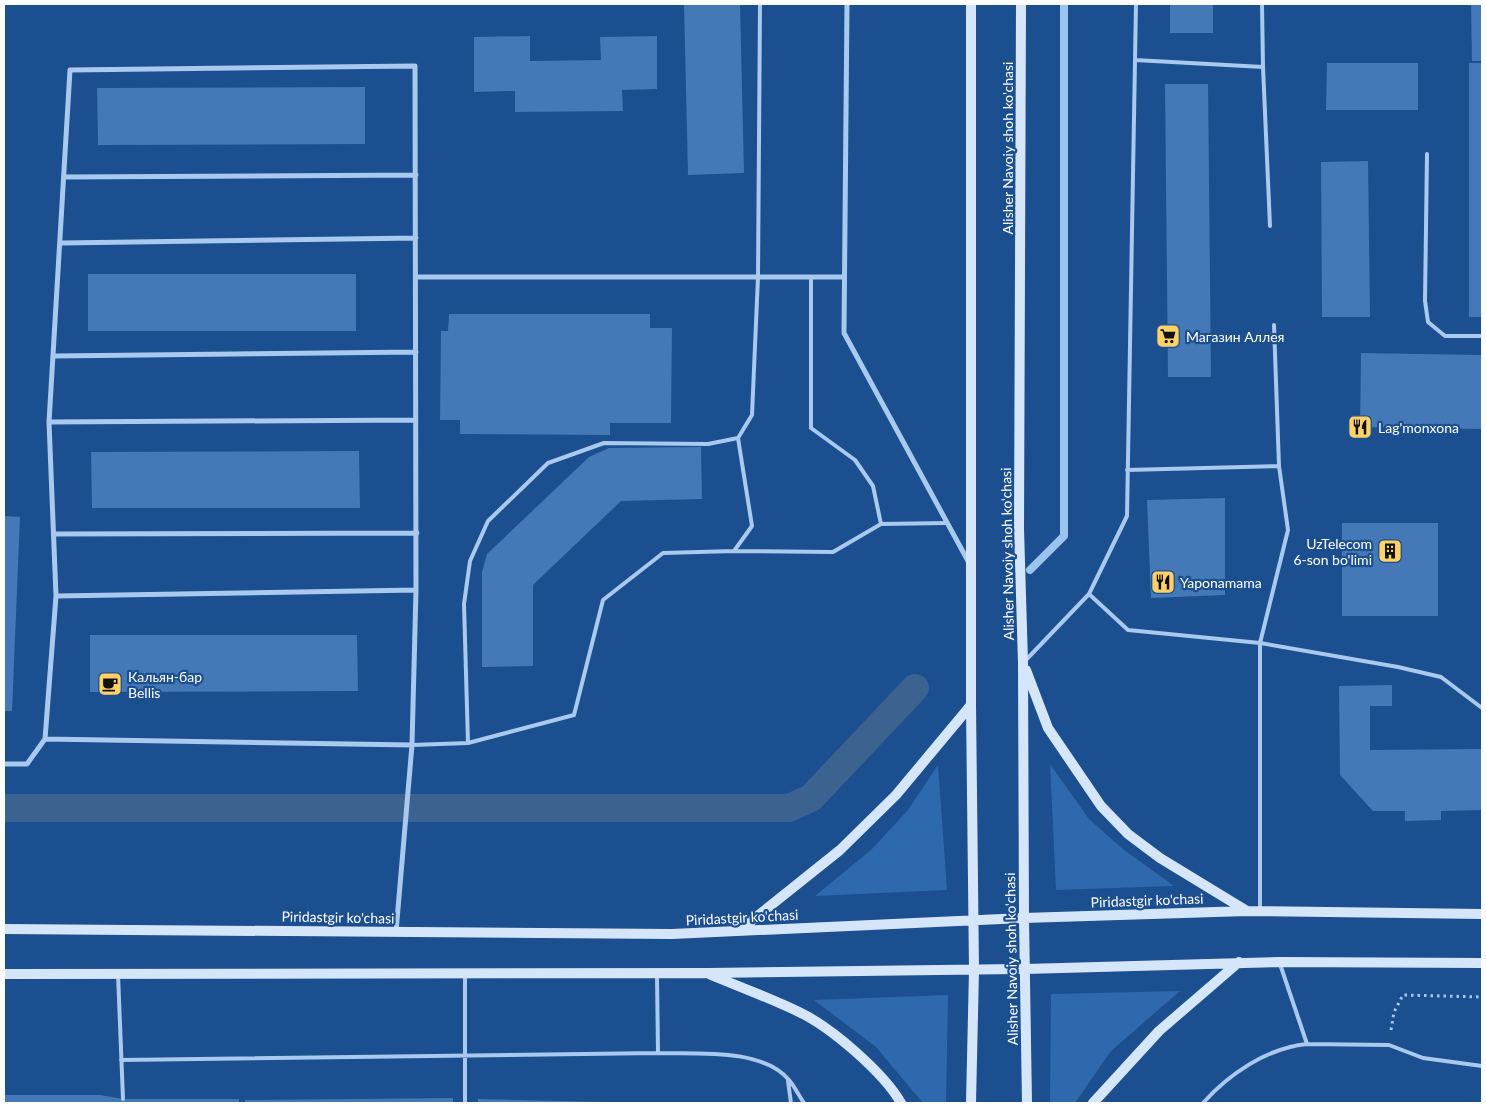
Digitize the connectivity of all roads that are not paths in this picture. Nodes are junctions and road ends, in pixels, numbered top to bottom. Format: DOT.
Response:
graph roads {
  1 [pos="760,4"];
  2 [pos="847,4"];
  3 [pos="971,4"];
  4 [pos="1022,4"];
  5 [pos="1136,4"];
  6 [pos="1262,4"];
  7 [pos="1135,60"];
  8 [pos="1263,66"];
  9 [pos="1427,154"];
  10 [pos="416,175"];
  11 [pos="64,178"];
  12 [pos="1270,226"];
  13 [pos="416,238"];
  14 [pos="62,243"];
  15 [pos="416,277"];
  16 [pos="758,277"];
  17 [pos="811,277"];
  18 [pos="844,277"];
  19 [pos="1274,325"];
  20 [pos="1482,336"];
  21 [pos="416,352"];
  22 [pos="54,356"];
  23 [pos="415,420"];
  24 [pos="49,422"];
  25 [pos="738,438"];
  26 [pos="1279,466"];
  27 [pos="1127,470"];
  28 [pos="947,523"];
  29 [pos="881,524"];
  30 [pos="55,534"];
  31 [pos="417,534"];
  32 [pos="734,551"];
  33 [pos="970,565"];
  34 [pos="416,590"];
  35 [pos="1089,594"];
  36 [pos="56,596"];
  37 [pos="1260,643"];
  38 [pos="1024,663"];
  39 [pos="971,705"];
  40 [pos="1482,708"];
  41 [pos="45,739"];
  42 [pos="468,743"];
  43 [pos="412,745"];
  44 [pos="4,764"];
  45 [pos="1247,911"];
  46 [pos="1260,911"];
  47 [pos="1482,914"];
  48 [pos="1024,918"];
  49 [pos="973,920"];
  50 [pos="4,929"];
  51 [pos="740,930"];
  52 [pos="396,932"];
  53 [pos="1239,962"];
  54 [pos="1279,962"];
  55 [pos="1482,963"];
  56 [pos="1026,969"];
  57 [pos="974,970"];
  58 [pos="4,974"];
  59 [pos="118,974"];
  60 [pos="657,974"];
  61 [pos="708,974"];
  62 [pos="466,975"];
  63 [pos="1307,1044"];
  64 [pos="658,1053"];
  65 [pos="465,1054"];
  66 [pos="121,1060"];
  67 [pos="1482,1066"];
  68 [pos="788,1079"];
  69 [pos="123,1100"];
  70 [pos="464,1103"];
  71 [pos="791,1103"];
  72 [pos="804,1103"];
  73 [pos="901,1103"];
  74 [pos="972,1103"];
  75 [pos="1027,1103"];
  76 [pos="1093,1103"];
  77 [pos="1203,1103"];
  1 -- 16 [label="lane"];
  2 -- 18 [label="street"];
  3 -- 33 [label="main road"];
  4 -- 38 [label="main road, Alisher Navoiy shoh ko'chasi"];
  5 -- 7 [label="lane"];
  6 -- 8 [label="lane"];
  7 -- 8 [label="lane"];
  7 -- 27 [label="lane"];
  8 -- 12 [label="lane"];
  9 -- 20 [label="lane"];
  10 -- 11 [label="street"];
  10 -- 11 [label="street"];
  10 -- 13 [label="street"];
  11 -- 14 [label="street"];
  13 -- 14 [label="street"];
  13 -- 15 [label="street"];
  14 -- 22 [label="street"];
  15 -- 16 [label="street"];
  15 -- 21 [label="street"];
  16 -- 17 [label="street"];
  16 -- 25 [label="lane"];
  17 -- 18 [label="street"];
  17 -- 29 [label="lane"];
  18 -- 28 [label="street"];
  19 -- 26 [label="lane"];
  21 -- 22 [label="street"];
  21 -- 23 [label="street"];
  22 -- 24 [label="street"];
  23 -- 24 [label="street"];
  23 -- 31 [label="street"];
  24 -- 30 [label="street"];
  25 -- 32 [label="lane"];
  25 -- 42 [label="lane"];
  26 -- 27 [label="lane"];
  26 -- 37 [label="lane"];
  27 -- 35 [label="lane"];
  28 -- 29 [label="lane"];
  28 -- 33 [label="street"];
  29 -- 32 [label="lane"];
  30 -- 31 [label="street"];
  30 -- 36 [label="street"];
  31 -- 34 [label="street"];
  32 -- 42 [label="lane"];
  33 -- 39 [label="main road"];
  34 -- 36 [label="street"];
  34 -- 43 [label="street"];
  35 -- 37 [label="lane"];
  35 -- 38 [label="lane"];
  36 -- 41 [label="street"];
  37 -- 40 [label="lane"];
  37 -- 46 [label="lane"];
  38 -- 45 [label="main road"];
  38 -- 48 [label="main road, Alisher Navoiy shoh ko'chasi"];
  39 -- 49 [label="main road"];
  39 -- 51 [label="main road"];
  41 -- 43 [label="street"];
  41 -- 44 [label="street"];
  42 -- 43 [label="lane"];
  43 -- 52 [label="street"];
  45 -- 46 [label="main road, Piridastgir ko'chasi"];
  45 -- 48 [label="main road, Piridastgir ko'chasi"];
  46 -- 47 [label="main road, Piridastgir ko'chasi"];
  48 -- 49 [label="main road, Piridastgir ko'chasi"];
  48 -- 56 [label="main road, Alisher Navoiy shoh ko'chasi"];
  49 -- 51 [label="main road, Piridastgir ko'chasi"];
  49 -- 57 [label="main road"];
  50 -- 52 [label="main road, Piridastgir ko'chasi"];
  51 -- 52 [label="main road, Piridastgir ko'chasi"];
  53 -- 54 [label="main road"];
  53 -- 56 [label="main road"];
  53 -- 76 [label="main road"];
  54 -- 55 [label="main road"];
  54 -- 63 [label="lane"];
  56 -- 57 [label="main road"];
  56 -- 75 [label="main road, Alisher Navoiy shoh ko'chasi"];
  57 -- 61 [label="main road"];
  57 -- 74 [label="main road"];
  58 -- 59 [label="main road"];
  59 -- 62 [label="main road"];
  59 -- 66 [label="lane"];
  60 -- 61 [label="main road"];
  60 -- 62 [label="main road"];
  60 -- 64 [label="lane"];
  61 -- 73 [label="main road"];
  62 -- 65 [label="lane"];
  63 -- 67 [label="lane"];
  63 -- 77 [label="lane"];
  64 -- 65 [label="lane"];
  64 -- 68 [label="lane"];
  65 -- 66 [label="lane"];
  65 -- 70 [label="lane"];
  66 -- 69 [label="lane"];
  68 -- 71 [label="lane"];
  68 -- 72 [label="lane"];
}
